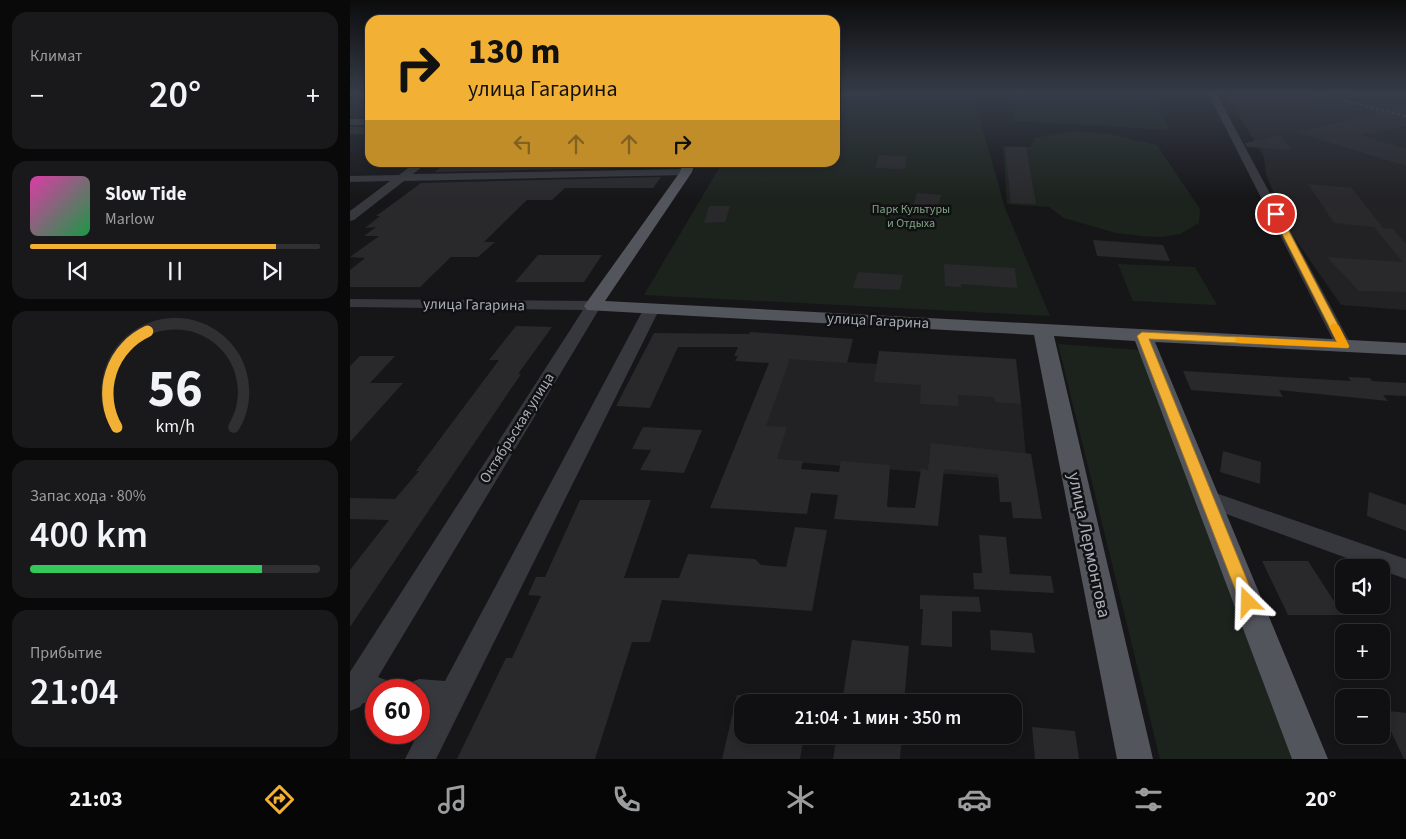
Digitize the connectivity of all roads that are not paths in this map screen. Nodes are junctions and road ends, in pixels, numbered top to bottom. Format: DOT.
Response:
graph roads {
  1 [pos="1230,128"];
  2 [pos="417,167"];
  3 [pos="687,168"];
  4 [pos="350,179"];
  5 [pos="401,179"];
  6 [pos="350,217"];
  7 [pos="350,303"];
  8 [pos="593,306"];
  9 [pos="651,310"];
  10 [pos="1043,330"];
  11 [pos="1142,336"];
  12 [pos="1344,346"];
  13 [pos="1406,349"];
  14 [pos="1207,498"];
  15 [pos="1406,569"];
  16 [pos="358,691"];
  17 [pos="430,694"];
  18 [pos="452,696"];
  19 [pos="420,759"];
  20 [pos="1135,759"];
  21 [pos="1310,759"];
  1 -- 12 [label="street"];
  2 -- 5 [label="street"];
  3 -- 5 [label="street"];
  3 -- 8 [label="main road, Октябрьская улица"];
  4 -- 5 [label="street"];
  5 -- 6 [label="street"];
  7 -- 8 [label="street, улица Гагарина"];
  8 -- 9 [label="main road, улица Гагарина"];
  8 -- 16 [label="street, Октябрьская улица"];
  9 -- 10 [label="main road, улица Гагарина"];
  9 -- 18 [label="street"];
  10 -- 11 [label="main road, улица Гагарина"];
  10 -- 20 [label="main road, улица Лермонтова"];
  11 -- 12 [label="main road, улица Гагарина"];
  11 -- 14 [label="main road"];
  12 -- 13 [label="main road, улица Гагарина"];
  14 -- 15 [label="street"];
  14 -- 21 [label="main road"];
  17 -- 18 [label="street"];
  18 -- 19 [label="street"];
}
